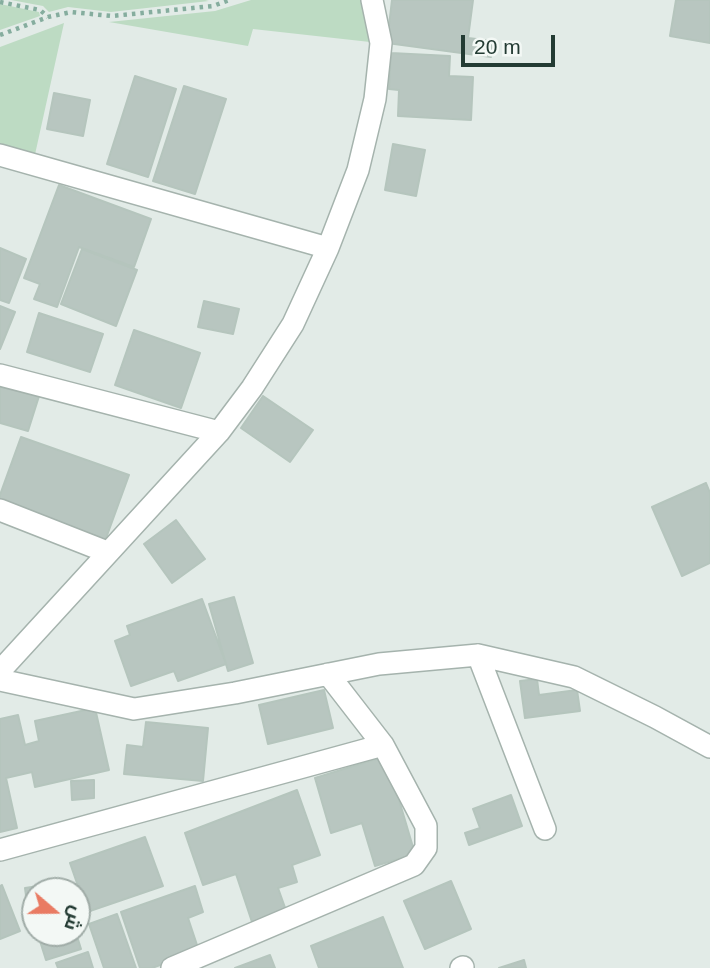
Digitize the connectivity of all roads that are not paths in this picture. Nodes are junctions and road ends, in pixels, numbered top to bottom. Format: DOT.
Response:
graph roads {
  1 [pos="372,0"];
  2 [pos="0,155"];
  3 [pos="328,248"];
  4 [pos="0,375"];
  5 [pos="219,432"];
  6 [pos="0,510"];
  7 [pos="107,552"];
  8 [pos="478,655"];
  9 [pos="0,671"];
  10 [pos="328,674"];
  11 [pos="0,680"];
  12 [pos="383,745"];
  13 [pos="710,747"];
  14 [pos="545,829"];
  15 [pos="0,850"];
  16 [pos="172,968"];
  1 -- 3 [label="street"];
  2 -- 3 [label="street"];
  3 -- 5 [label="street"];
  4 -- 5 [label="street"];
  5 -- 7 [label="street"];
  6 -- 7 [label="street"];
  7 -- 9 [label="street"];
  8 -- 10 [label="street"];
  8 -- 13 [label="street"];
  8 -- 14 [label="street"];
  10 -- 11 [label="street"];
  10 -- 12 [label="street"];
  12 -- 15 [label="street"];
  12 -- 16 [label="street"];
}
